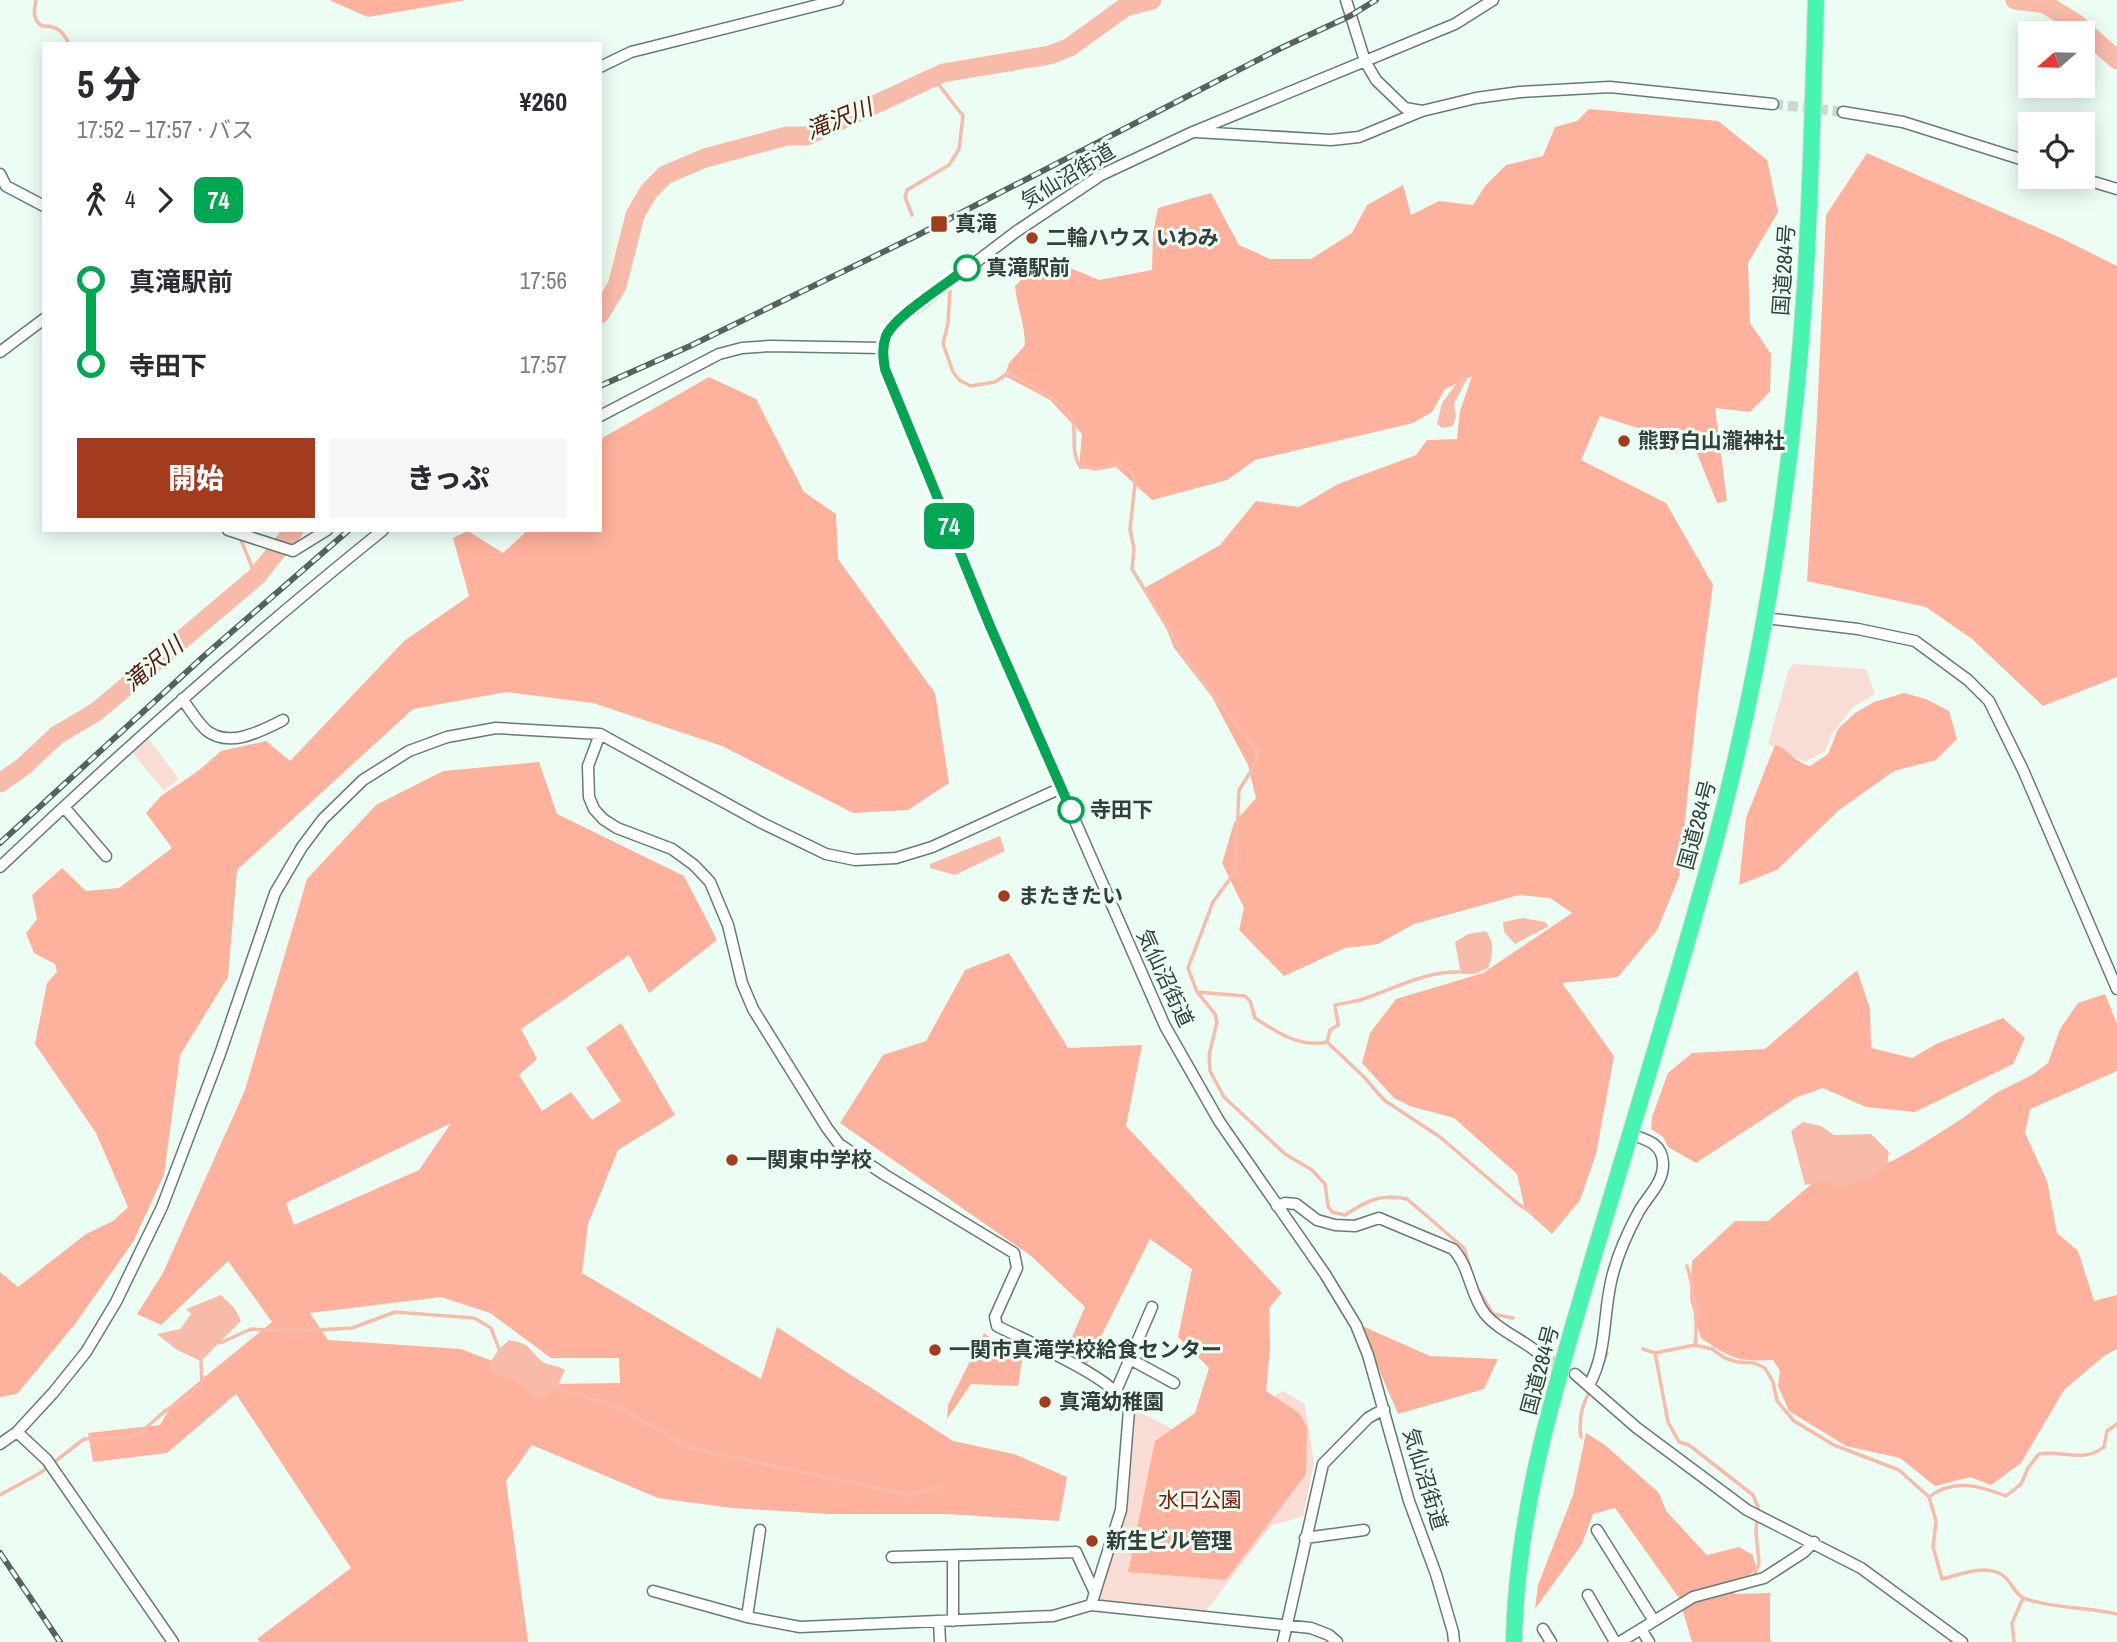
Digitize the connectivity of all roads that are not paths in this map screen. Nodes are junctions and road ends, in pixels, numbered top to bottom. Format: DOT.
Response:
graph roads {
  1 [pos="838,0"];
  2 [pos="1346,0"];
  3 [pos="1470,0"];
  4 [pos="1493,0"];
  5 [pos="1816,0"];
  6 [pos="1476,11"];
  7 [pos="1365,61"];
  8 [pos="602,66"];
  9 [pos="1773,104"];
  10 [pos="1422,111"];
  11 [pos="1843,112"];
  12 [pos="1193,132"];
  13 [pos="2018,158"];
  14 [pos="0,174"];
  15 [pos="2095,182"];
  16 [pos="2117,189"];
  17 [pos="42,205"];
  18 [pos="42,320"];
  19 [pos="883,348"];
  20 [pos="0,352"];
  21 [pos="602,415"];
  22 [pos="235,532"];
  23 [pos="324,532"];
  24 [pos="381,532"];
  25 [pos="1765,618"];
  26 [pos="182,699"];
  27 [pos="283,720"];
  28 [pos="600,734"];
  29 [pos="1061,788"];
  30 [pos="64,807"];
  31 [pos="106,856"];
  32 [pos="0,867"];
  33 [pos="2117,989"];
  34 [pos="1630,1134"];
  35 [pos="1278,1206"];
  36 [pos="1152,1307"];
  37 [pos="1538,1353"];
  38 [pos="1130,1359"];
  39 [pos="1574,1374"];
  40 [pos="1174,1383"];
  41 [pos="1589,1385"];
  42 [pos="1116,1391"];
  43 [pos="1384,1409"];
  44 [pos="17,1432"];
  45 [pos="0,1444"];
  46 [pos="760,1530"];
  47 [pos="1364,1530"];
  48 [pos="1597,1530"];
  49 [pos="1305,1538"];
  50 [pos="1814,1542"];
  51 [pos="953,1556"];
  52 [pos="892,1557"];
  53 [pos="653,1591"];
  54 [pos="1095,1593"];
  55 [pos="1588,1595"];
  56 [pos="1091,1605"];
  57 [pos="747,1617"];
  58 [pos="953,1620"];
  59 [pos="939,1621"];
  60 [pos="1654,1621"];
  61 [pos="1284,1626"];
  62 [pos="1543,1629"];
  63 [pos="1641,1629"];
  64 [pos="173,1642"];
  65 [pos="940,1642"];
  66 [pos="1283,1642"];
  67 [pos="1336,1642"];
  68 [pos="1454,1642"];
  69 [pos="1514,1642"];
  70 [pos="1552,1642"];
  71 [pos="1618,1642"];
  72 [pos="1649,1642"];
  73 [pos="1962,1642"];
  1 -- 8 [label="street"];
  2 -- 7 [label="street"];
  3 -- 6 [label="street"];
  4 -- 6 [label="street, 気仙沼街道"];
  5 -- 25 [label="highway, 国道284号"];
  6 -- 7 [label="street, 気仙沼街道"];
  7 -- 10 [label="street"];
  7 -- 12 [label="street, 気仙沼街道"];
  9 -- 10 [label="street"];
  10 -- 12 [label="street"];
  11 -- 13 [label="street"];
  12 -- 19 [label="street, 気仙沼街道"];
  14 -- 17 [label="street"];
  15 -- 16 [label="street"];
  18 -- 20 [label="street"];
  19 -- 21 [label="street"];
  19 -- 29 [label="street, 気仙沼街道"];
  22 -- 23 [label="street"];
  24 -- 26 [label="street"];
  25 -- 33 [label="street"];
  25 -- 34 [label="highway, 国道284号"];
  26 -- 27 [label="street"];
  26 -- 30 [label="street"];
  28 -- 29 [label="street"];
  28 -- 42 [label="street"];
  28 -- 44 [label="street"];
  29 -- 35 [label="street, 気仙沼街道"];
  30 -- 31 [label="street"];
  30 -- 32 [label="street"];
  34 -- 41 [label="street"];
  34 -- 69 [label="highway, 国道284号"];
  35 -- 37 [label="street"];
  35 -- 43 [label="street, 気仙沼街道"];
  36 -- 38 [label="street"];
  38 -- 40 [label="street"];
  38 -- 42 [label="street"];
  39 -- 41 [label="street"];
  41 -- 50 [label="street"];
  42 -- 54 [label="street"];
  43 -- 49 [label="street"];
  43 -- 68 [label="street, 気仙沼街道"];
  44 -- 45 [label="street"];
  44 -- 64 [label="street"];
  46 -- 57 [label="street"];
  47 -- 49 [label="street"];
  48 -- 60 [label="street"];
  49 -- 61 [label="street"];
  50 -- 60 [label="street"];
  50 -- 73 [label="street"];
  51 -- 52 [label="street"];
  51 -- 54 [label="street"];
  51 -- 58 [label="street"];
  53 -- 57 [label="street"];
  54 -- 56 [label="street"];
  55 -- 71 [label="street"];
  56 -- 58 [label="street"];
  56 -- 61 [label="street"];
  57 -- 59 [label="street"];
  58 -- 59 [label="street"];
  59 -- 65 [label="street"];
  60 -- 63 [label="street"];
  61 -- 66 [label="street"];
  61 -- 67 [label="street"];
  62 -- 70 [label="street"];
  63 -- 71 [label="street"];
  63 -- 72 [label="street"];
}
